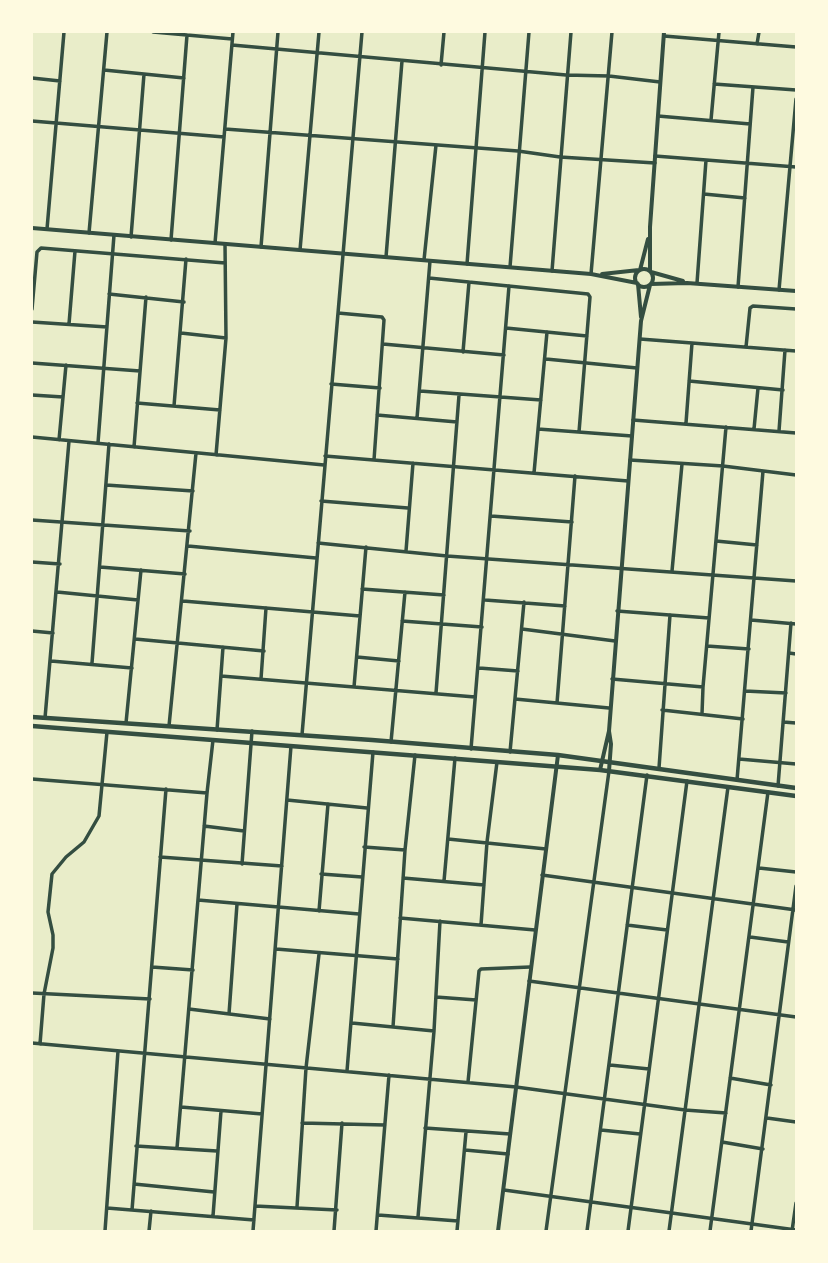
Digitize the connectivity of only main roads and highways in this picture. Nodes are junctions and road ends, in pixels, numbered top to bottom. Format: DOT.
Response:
graph roads {
  1 [pos="32,717"];
  2 [pos="32,726"];
  3 [pos="403,743"];
  4 [pos="402,754"];
  5 [pos="796,788"];
  6 [pos="796,796"];
  1 -- 3 [label="main road"];
  2 -- 4 [label="main road"];
  3 -- 4 [label="main road"];
  3 -- 5 [label="main road"];
  4 -- 6 [label="main road"];
}
